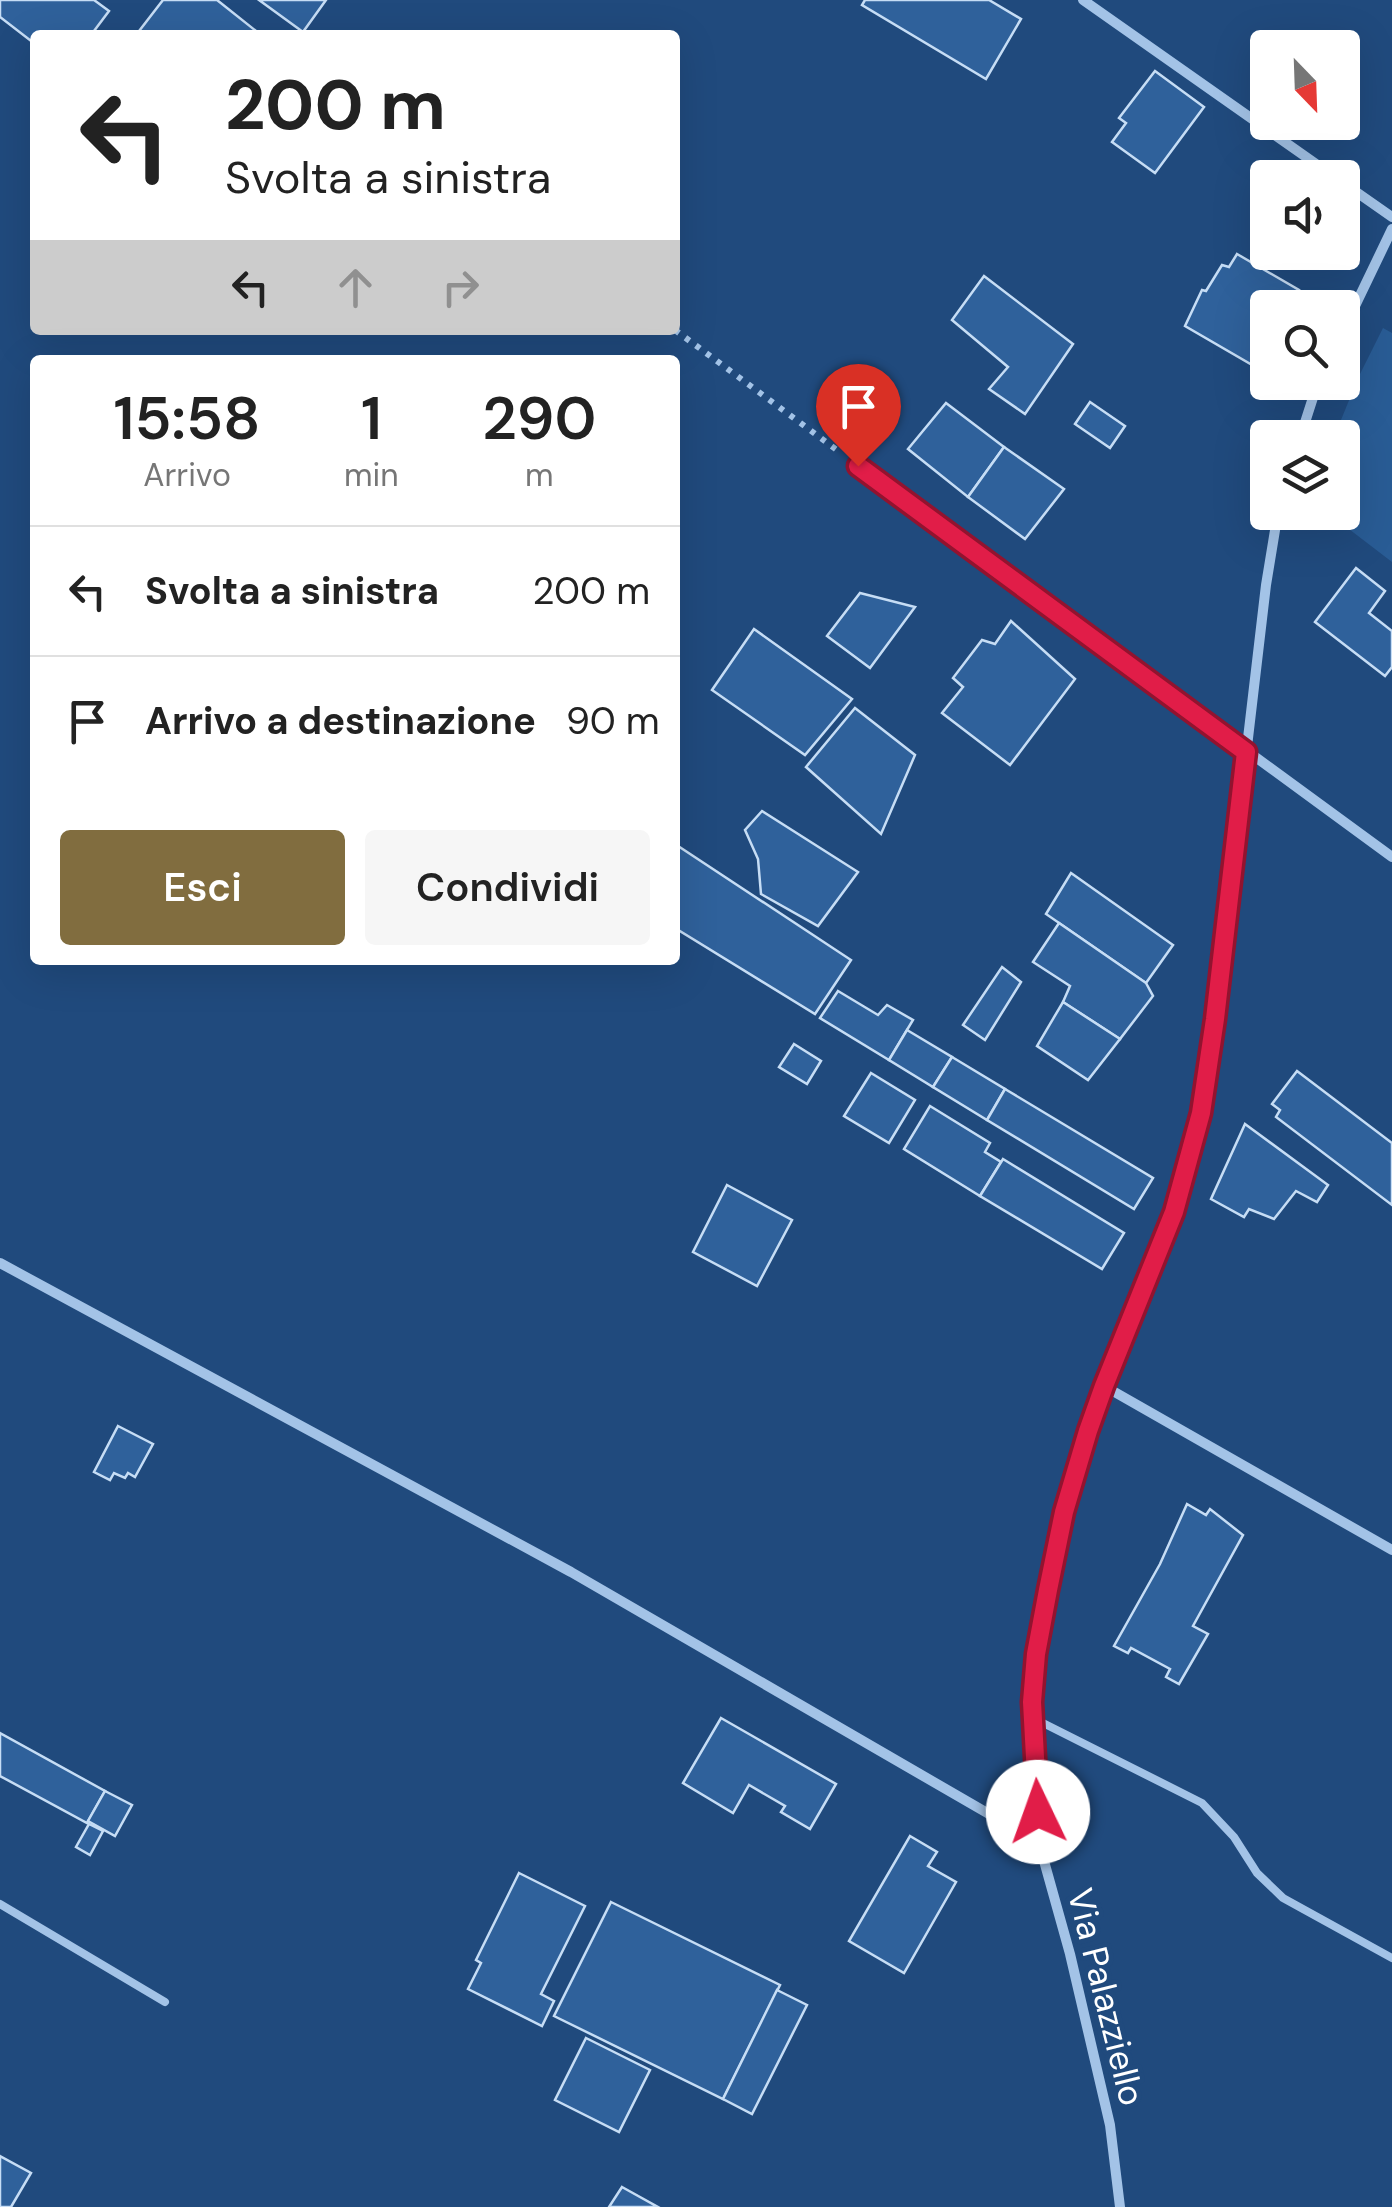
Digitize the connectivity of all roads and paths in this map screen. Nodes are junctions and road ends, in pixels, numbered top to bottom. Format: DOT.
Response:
graph roads {
  1 [pos="1083,0"];
  2 [pos="1311,160"];
  3 [pos="1360,194"];
  4 [pos="1392,216"];
  5 [pos="1392,229"];
  6 [pos="1360,296"];
  7 [pos="680,334"];
  8 [pos="858,466"];
  9 [pos="1275,530"];
  10 [pos="1246,752"];
  11 [pos="1392,856"];
  12 [pos="0,1263"];
  13 [pos="1104,1386"];
  14 [pos="1392,1550"];
  15 [pos="1033,1718"];
  16 [pos="1039,1843"];
  17 [pos="0,1904"];
  18 [pos="1392,1958"];
  19 [pos="165,2002"];
  20 [pos="1120,2207"];
  1 -- 2 [label="street"];
  3 -- 4 [label="street"];
  5 -- 6 [label="street"];
  7 -- 8 [label="path"];
  8 -- 10 [label="street"];
  9 -- 10 [label="street, Via Palazziello"];
  10 -- 11 [label="street"];
  10 -- 13 [label="street, Via Palazziello"];
  12 -- 16 [label="street"];
  13 -- 14 [label="street"];
  13 -- 15 [label="street, Via Palazziello"];
  15 -- 16 [label="street, Via Palazziello"];
  15 -- 18 [label="lane"];
  16 -- 20 [label="street, Via Palazziello"];
  17 -- 19 [label="lane"];
}
